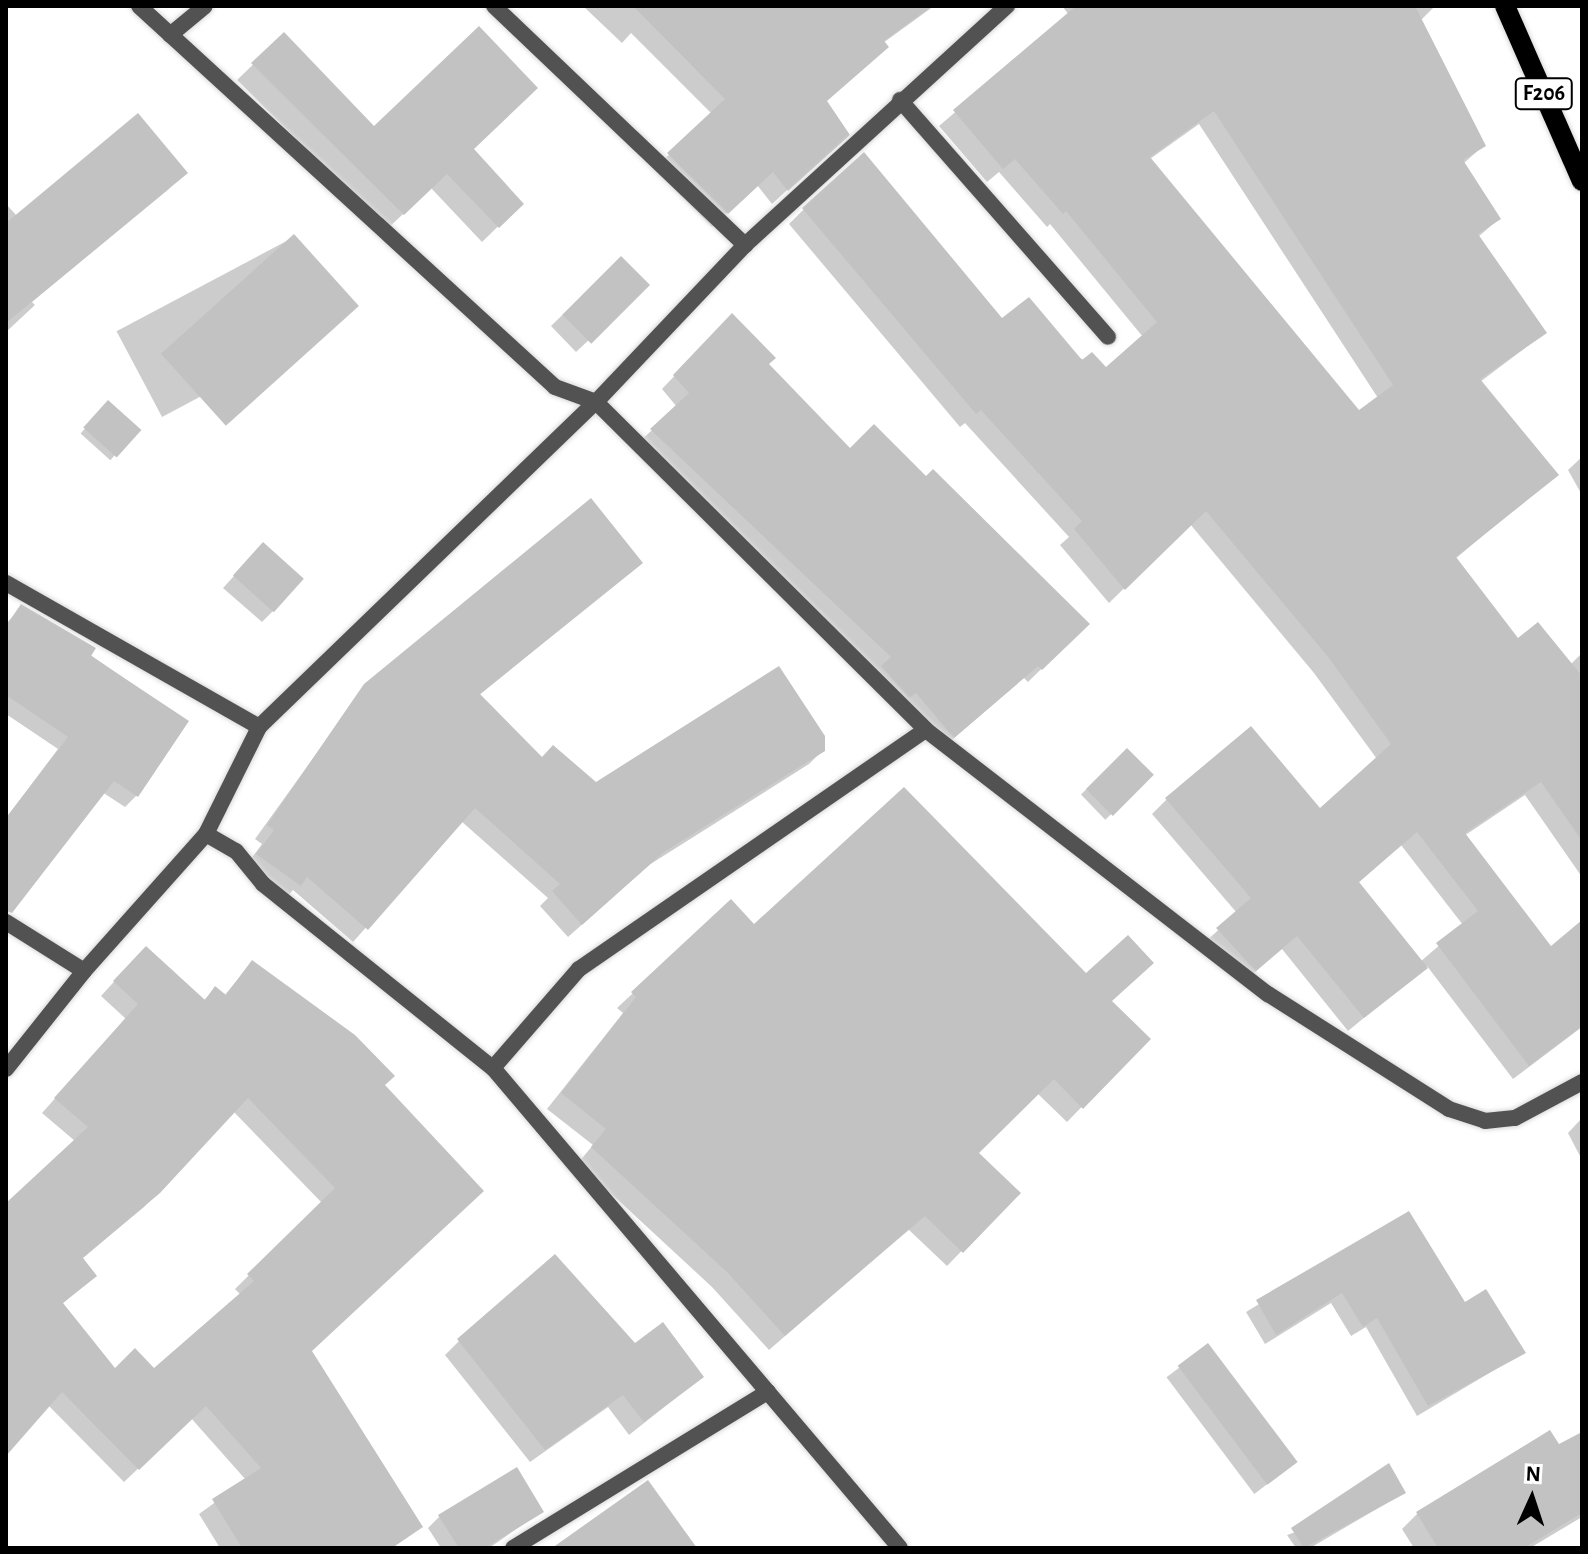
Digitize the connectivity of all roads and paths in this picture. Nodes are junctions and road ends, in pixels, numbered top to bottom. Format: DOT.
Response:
graph roads {
  1 [pos="139,6"];
  2 [pos="205,6"];
  3 [pos="494,6"];
  4 [pos="1007,6"];
  5 [pos="1505,6"];
  6 [pos="170,35"];
  7 [pos="900,100"];
  8 [pos="1582,181"];
  9 [pos="745,245"];
  10 [pos="1108,337"];
  11 [pos="596,402"];
  12 [pos="6,583"];
  13 [pos="259,727"];
  14 [pos="926,730"];
  15 [pos="206,834"];
  16 [pos="6,922"];
  17 [pos="84,971"];
  18 [pos="493,1068"];
  19 [pos="6,1069"];
  20 [pos="1582,1082"];
  21 [pos="768,1392"];
  22 [pos="513,1548"];
  23 [pos="900,1548"];
  1 -- 6 [label="street"];
  2 -- 6 [label="street"];
  3 -- 9 [label="street"];
  4 -- 7 [label="street"];
  5 -- 8 [label="main road, F206"];
  6 -- 11 [label="street"];
  7 -- 9 [label="street"];
  7 -- 10 [label="street"];
  9 -- 11 [label="street"];
  11 -- 13 [label="street"];
  11 -- 14 [label="street"];
  12 -- 13 [label="street"];
  13 -- 15 [label="street"];
  14 -- 18 [label="street"];
  14 -- 20 [label="street"];
  15 -- 17 [label="street"];
  15 -- 18 [label="street"];
  16 -- 17 [label="street"];
  17 -- 19 [label="street"];
  18 -- 21 [label="street"];
  21 -- 22 [label="street"];
  21 -- 23 [label="street"];
}
